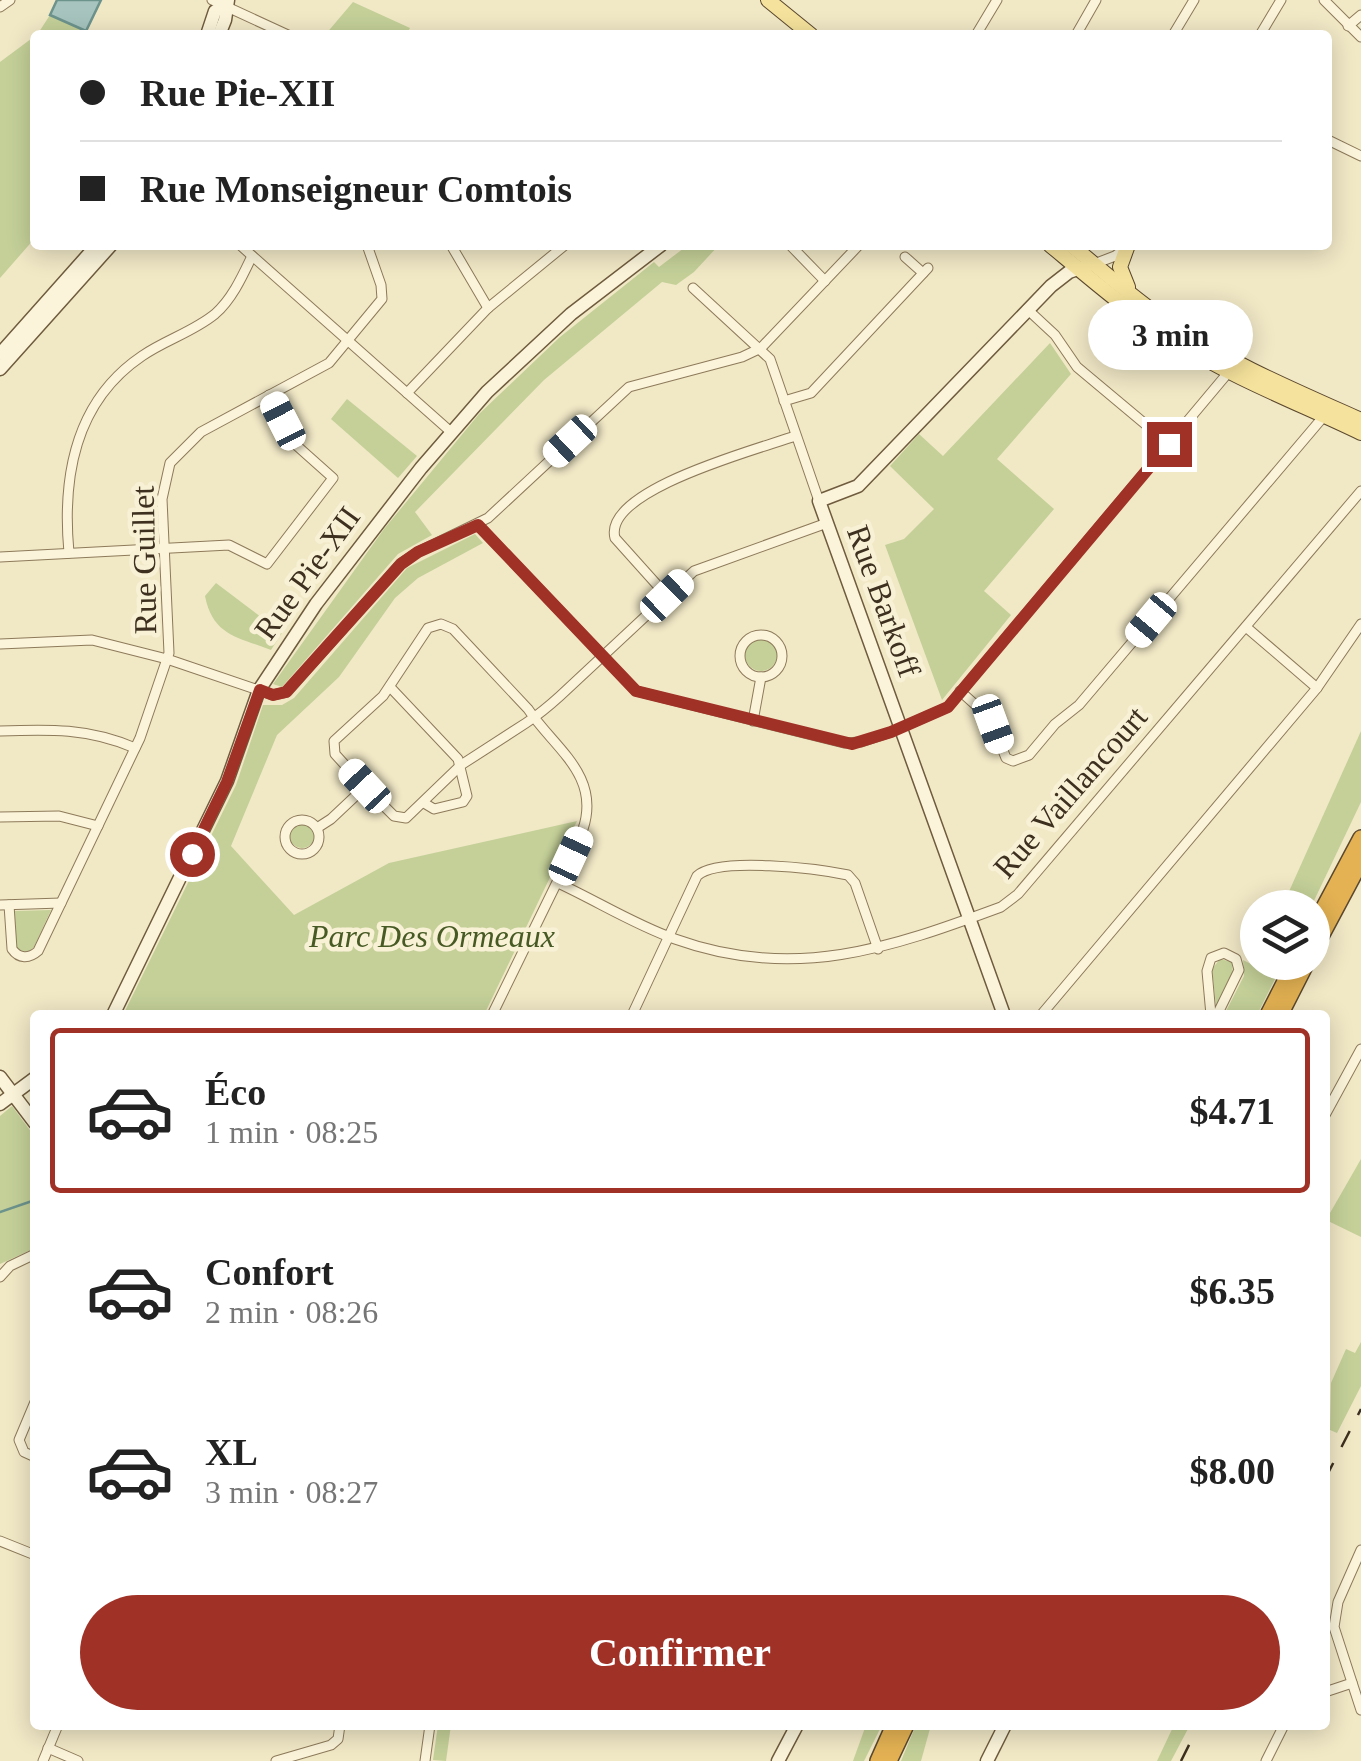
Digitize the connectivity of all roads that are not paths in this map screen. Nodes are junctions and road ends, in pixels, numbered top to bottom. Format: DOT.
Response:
graph roads {
  1 [pos="10,0"];
  2 [pos="768,0"];
  3 [pos="997,0"];
  4 [pos="1096,0"];
  5 [pos="1194,0"];
  6 [pos="1281,0"];
  7 [pos="1324,0"];
  8 [pos="222,2"];
  9 [pos="0,7"];
  10 [pos="1361,15"];
  11 [pos="1348,26"];
  12 [pos="208,30"];
  13 [pos="221,30"];
  14 [pos="278,30"];
  15 [pos="805,30"];
  16 [pos="979,30"];
  17 [pos="1079,30"];
  18 [pos="1176,30"];
  19 [pos="1263,30"];
  20 [pos="1361,37"];
  21 [pos="1332,142"];
  22 [pos="1361,156"];
  23 [pos="93,250"];
  24 [pos="107,250"];
  25 [pos="245,250"];
  26 [pos="368,250"];
  27 [pos="453,250"];
  28 [pos="559,250"];
  29 [pos="654,250"];
  30 [pos="795,250"];
  31 [pos="854,250"];
  32 [pos="1059,250"];
  33 [pos="1075,250"];
  34 [pos="1122,250"];
  35 [pos="1126,250"];
  36 [pos="252,256"];
  37 [pos="905,256"];
  38 [pos="1087,266"];
  39 [pos="826,281"];
  40 [pos="694,288"];
  41 [pos="1134,296"];
  42 [pos="488,308"];
  43 [pos="1027,309"];
  44 [pos="348,341"];
  45 [pos="761,348"];
  46 [pos="0,354"];
  47 [pos="1233,366"];
  48 [pos="0,370"];
  49 [pos="408,393"];
  50 [pos="270,395"];
  51 [pos="784,401"];
  52 [pos="1324,416"];
  53 [pos="1361,420"];
  54 [pos="451,432"];
  55 [pos="1361,434"];
  56 [pos="795,436"];
  57 [pos="1169,444"];
  58 [pos="1361,491"];
  59 [pos="819,501"];
  60 [pos="827,523"];
  61 [pos="478,525"];
  62 [pos="165,548"];
  63 [pos="69,553"];
  64 [pos="0,557"];
  65 [pos="667,596"];
  66 [pos="1361,624"];
  67 [pos="1246,627"];
  68 [pos="0,644"];
  69 [pos="602,657"];
  70 [pos="167,659"];
  71 [pos="761,676"];
  72 [pos="390,687"];
  73 [pos="1316,688"];
  74 [pos="260,690"];
  75 [pos="960,691"];
  76 [pos="534,718"];
  77 [pos="753,721"];
  78 [pos="901,727"];
  79 [pos="0,731"];
  80 [pos="135,748"];
  81 [pos="462,765"];
  82 [pos="365,786"];
  83 [pos="424,803"];
  84 [pos="0,817"];
  85 [pos="98,826"];
  86 [pos="317,828"];
  87 [pos="1361,838"];
  88 [pos="1361,861"];
  89 [pos="558,883"];
  90 [pos="1330,896"];
  91 [pos="60,903"];
  92 [pos="4,905"];
  93 [pos="968,918"];
  94 [pos="1330,919"];
  95 [pos="668,936"];
  96 [pos="878,949"];
  97 [pos="1286,980"];
  98 [pos="1298,980"];
  99 [pos="115,1010"];
  100 [pos="494,1010"];
  101 [pos="634,1010"];
  102 [pos="1002,1010"];
  103 [pos="1045,1010"];
  104 [pos="1213,1010"];
  105 [pos="1217,1010"];
  106 [pos="1271,1010"];
  107 [pos="1283,1010"];
  108 [pos="1361,1049"];
  109 [pos="0,1077"];
  110 [pos="30,1082"];
  111 [pos="13,1094"];
  112 [pos="0,1104"];
  113 [pos="1330,1106"];
  114 [pos="30,1116"];
  115 [pos="30,1256"];
  116 [pos="0,1277"];
  117 [pos="30,1414"];
  118 [pos="30,1455"];
  119 [pos="0,1541"];
  120 [pos="1361,1550"];
  121 [pos="30,1553"];
  122 [pos="1352,1683"];
  123 [pos="1330,1690"];
  124 [pos="1361,1710"];
  125 [pos="56,1730"];
  126 [pos="339,1730"];
  127 [pos="429,1730"];
  128 [pos="794,1730"];
  129 [pos="892,1730"];
  130 [pos="904,1730"];
  131 [pos="1003,1730"];
  132 [pos="1282,1730"];
  133 [pos="48,1748"];
  134 [pos="43,1761"];
  135 [pos="78,1761"];
  136 [pos="276,1761"];
  137 [pos="426,1761"];
  138 [pos="778,1761"];
  139 [pos="878,1761"];
  140 [pos="889,1761"];
  141 [pos="986,1761"];
  142 [pos="1266,1761"];
  1 -- 9 [label="street"];
  2 -- 15 [label="main road"];
  3 -- 16 [label="street"];
  4 -- 17 [label="street"];
  5 -- 18 [label="street"];
  6 -- 19 [label="street"];
  7 -- 11 [label="street"];
  8 -- 12 [label="street"];
  8 -- 13 [label="street"];
  8 -- 14 [label="street"];
  10 -- 11 [label="street"];
  11 -- 20 [label="street"];
  21 -- 22 [label="street"];
  23 -- 46 [label="street"];
  24 -- 48 [label="street"];
  25 -- 36 [label="street"];
  26 -- 44 [label="street, Rue Guillet"];
  27 -- 42 [label="street"];
  28 -- 42 [label="street"];
  29 -- 54 [label="street, Rue Pie-XII"];
  30 -- 39 [label="street"];
  31 -- 39 [label="street"];
  32 -- 38 [label="main road"];
  33 -- 38 [label="main road"];
  34 -- 38 [label="street"];
  35 -- 41 [label="main road"];
  36 -- 44 [label="street"];
  36 -- 63 [label="street"];
  37 -- 51 [label="street"];
  38 -- 41 [label="main road"];
  38 -- 43 [label="street"];
  38 -- 47 [label="main road"];
  39 -- 45 [label="street"];
  40 -- 45 [label="street, Rue Barkoff"];
  41 -- 47 [label="main road"];
  42 -- 49 [label="street"];
  43 -- 57 [label="street"];
  43 -- 59 [label="street"];
  44 -- 49 [label="street"];
  44 -- 50 [label="street, Rue Guillet"];
  45 -- 51 [label="street, Rue Barkoff"];
  45 -- 61 [label="street"];
  47 -- 52 [label="main road"];
  47 -- 53 [label="main road"];
  47 -- 57 [label="street"];
  49 -- 54 [label="street"];
  50 -- 62 [label="street, Rue Guillet"];
  50 -- 62 [label="street"];
  51 -- 56 [label="street, Rue Barkoff"];
  52 -- 55 [label="main road"];
  52 -- 75 [label="street"];
  54 -- 74 [label="street, Rue Pie-XII"];
  56 -- 59 [label="street, Rue Barkoff"];
  56 -- 65 [label="street"];
  57 -- 75 [label="street"];
  58 -- 67 [label="street, Rue Vaillancourt"];
  59 -- 60 [label="street, Rue Barkoff"];
  60 -- 65 [label="street"];
  60 -- 78 [label="street, Rue Barkoff"];
  61 -- 69 [label="street"];
  61 -- 74 [label="street"];
  62 -- 63 [label="street"];
  62 -- 70 [label="street, Rue Guillet"];
  63 -- 64 [label="street"];
  65 -- 69 [label="street"];
  66 -- 73 [label="street"];
  67 -- 73 [label="street"];
  67 -- 93 [label="street, Rue Vaillancourt"];
  68 -- 70 [label="street"];
  69 -- 76 [label="street"];
  69 -- 77 [label="street"];
  70 -- 74 [label="street"];
  70 -- 80 [label="street, Rue Guillet"];
  71 -- 71 [label="street"];
  71 -- 77 [label="street"];
  72 -- 76 [label="street"];
  72 -- 81 [label="street"];
  72 -- 82 [label="street"];
  73 -- 103 [label="street"];
  74 -- 99 [label="street, Rue Pie-XII"];
  75 -- 78 [label="street"];
  76 -- 81 [label="street"];
  76 -- 89 [label="street"];
  77 -- 78 [label="street"];
  78 -- 93 [label="street, Rue Barkoff"];
  79 -- 80 [label="street"];
  80 -- 85 [label="street, Rue Guillet"];
  81 -- 83 [label="street"];
  81 -- 83 [label="street"];
  82 -- 83 [label="street"];
  82 -- 86 [label="street"];
  84 -- 85 [label="street"];
  85 -- 91 [label="street, Rue Guillet"];
  87 -- 90 [label="highway"];
  88 -- 94 [label="highway"];
  89 -- 95 [label="street, Rue Vaillancourt"];
  89 -- 100 [label="street"];
  91 -- 92 [label="street, Rue Guillet"];
  91 -- 92 [label="street, Rue Guillet"];
  93 -- 96 [label="street, Rue Vaillancourt"];
  93 -- 102 [label="street, Rue Barkoff"];
  95 -- 96 [label="street, Rue Vaillancourt"];
  95 -- 96 [label="street"];
  95 -- 101 [label="street"];
  97 -- 106 [label="highway"];
  98 -- 107 [label="highway"];
  104 -- 105 [label="street"];
  108 -- 113 [label="street"];
  109 -- 111 [label="street"];
  110 -- 111 [label="street"];
  111 -- 112 [label="street"];
  111 -- 114 [label="street"];
  115 -- 116 [label="street"];
  117 -- 118 [label="street"];
  119 -- 121 [label="street"];
  120 -- 122 [label="street"];
  122 -- 123 [label="street"];
  122 -- 124 [label="street"];
  125 -- 133 [label="street"];
  126 -- 136 [label="street"];
  127 -- 137 [label="street"];
  128 -- 138 [label="street"];
  129 -- 139 [label="highway"];
  130 -- 140 [label="highway"];
  131 -- 141 [label="street"];
  132 -- 142 [label="street"];
  133 -- 134 [label="street"];
  133 -- 135 [label="street"];
}
